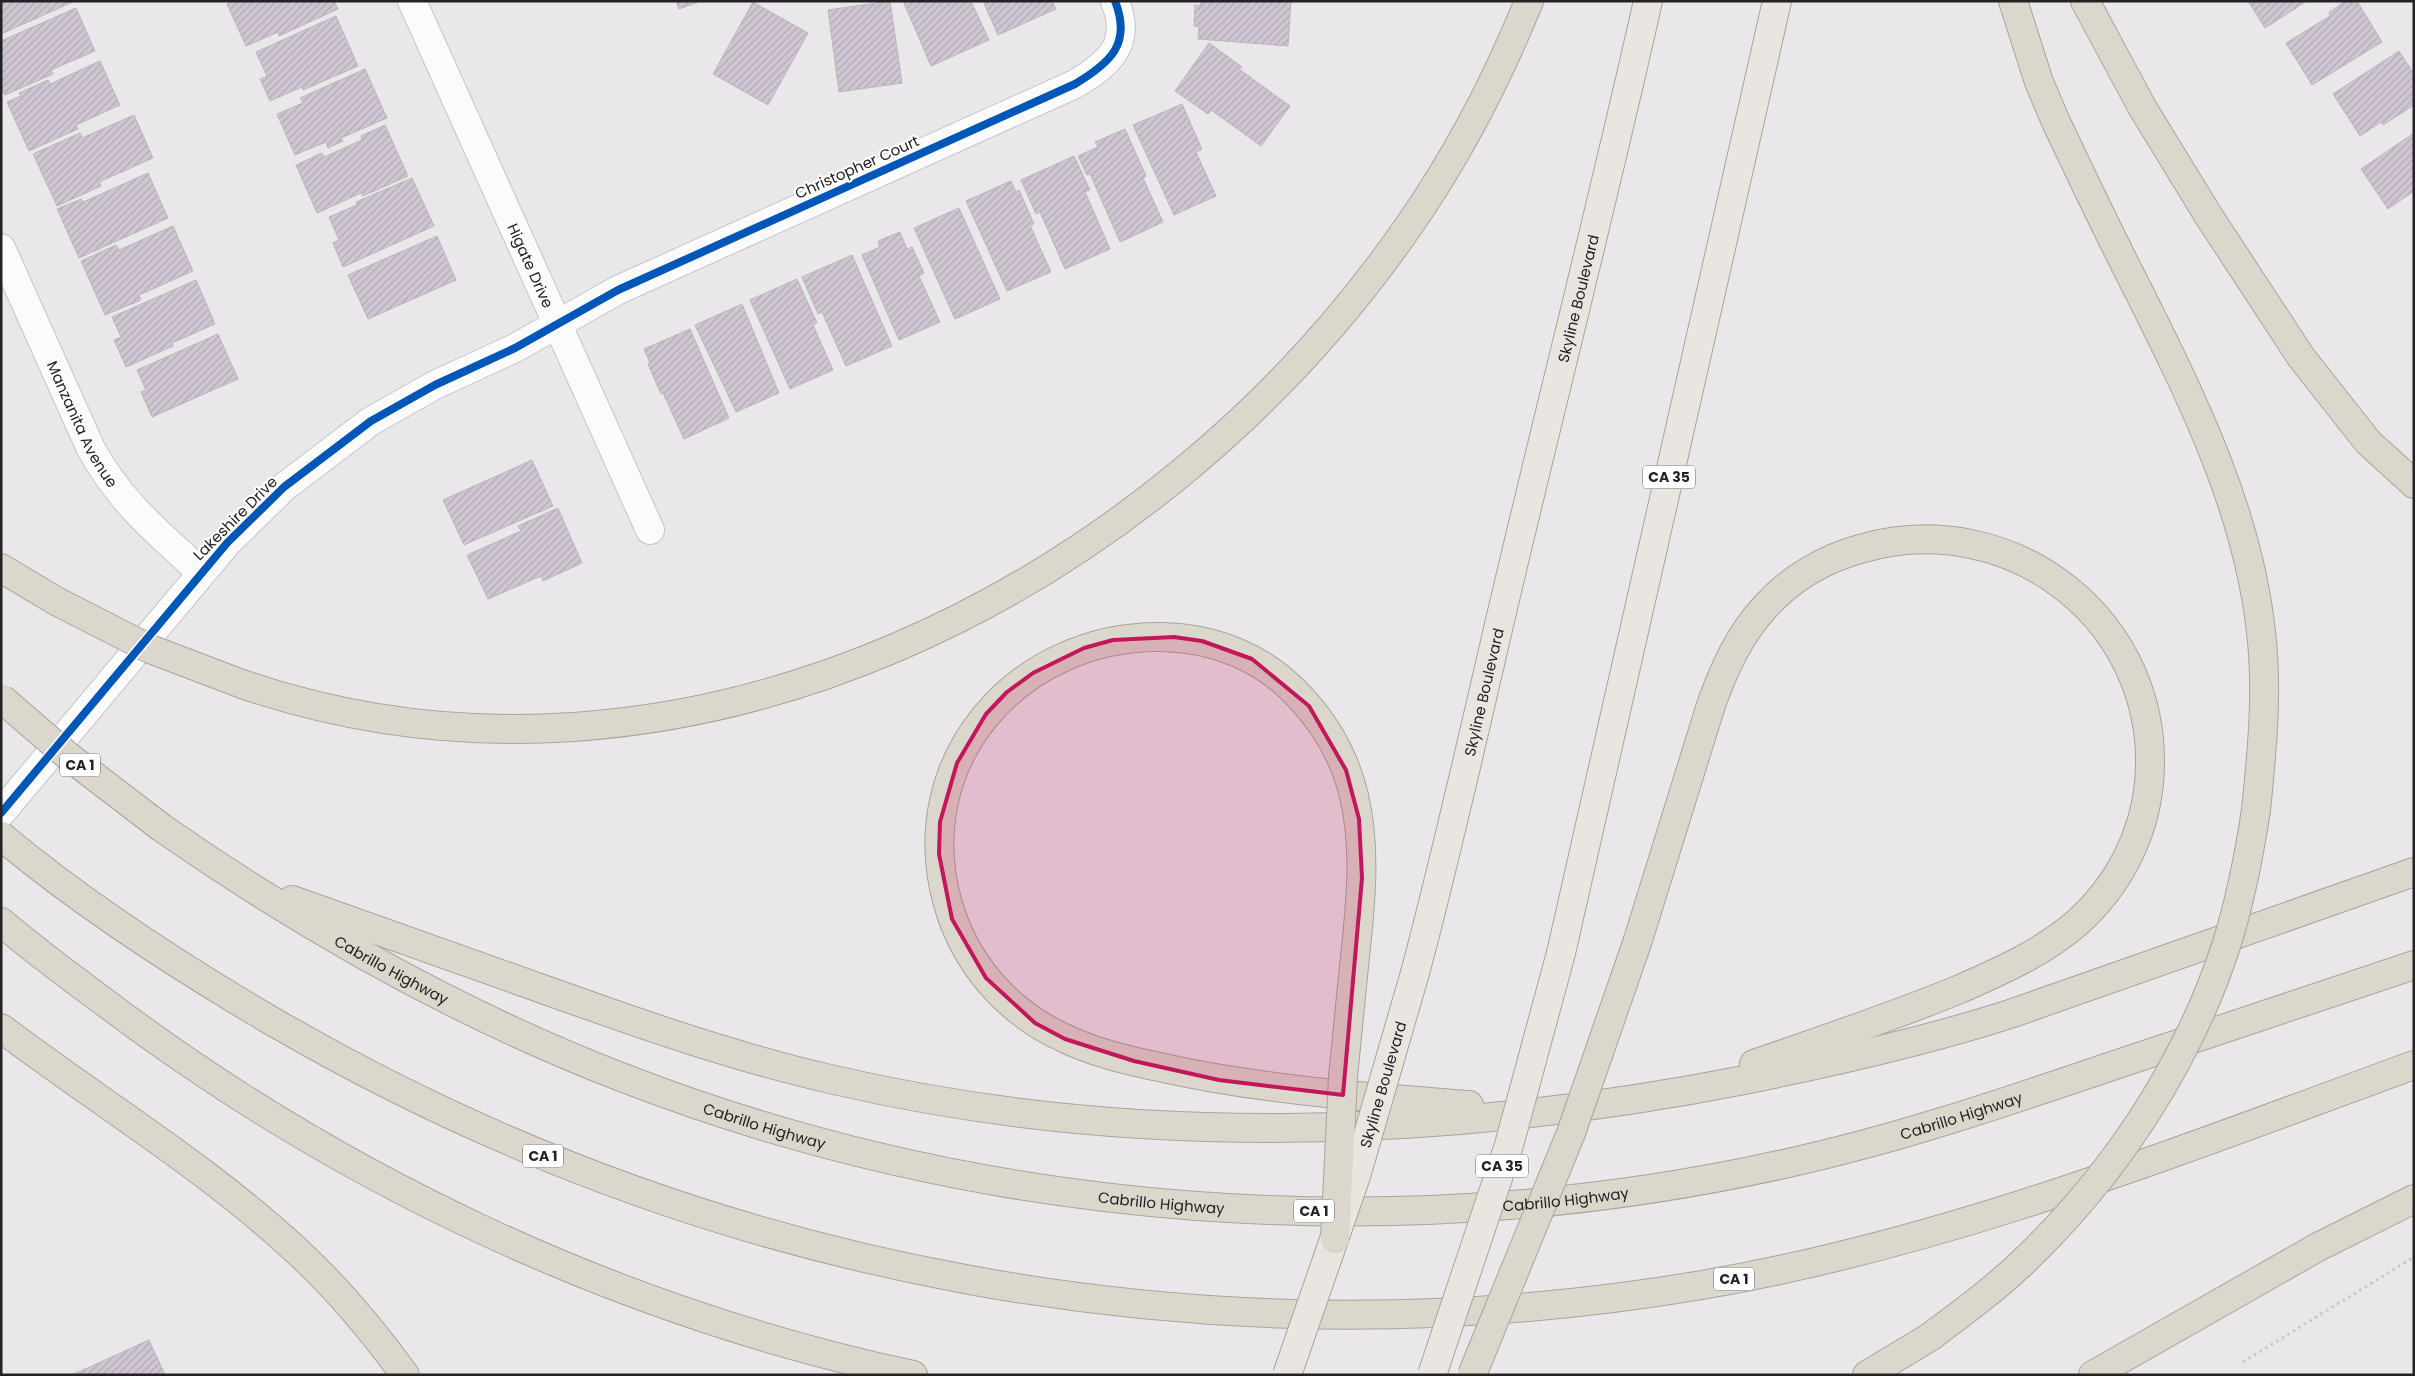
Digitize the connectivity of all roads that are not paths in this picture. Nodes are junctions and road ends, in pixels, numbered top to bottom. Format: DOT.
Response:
graph roads {
  1 [pos="412,1"];
  2 [pos="1115,1"];
  3 [pos="1529,1"];
  4 [pos="1648,1"];
  5 [pos="1777,1"];
  6 [pos="2014,1"];
  7 [pos="2085,1"];
  8 [pos="1,248"];
  9 [pos="557,324"];
  10 [pos="2414,484"];
  11 [pos="650,530"];
  12 [pos="1,568"];
  13 [pos="201,572"];
  14 [pos="1,698"];
  15 [pos="1,813"];
  16 [pos="1,836"];
  17 [pos="2414,872"];
  18 [pos="244,883"];
  19 [pos="1,922"];
  20 [pos="2414,965"];
  21 [pos="12,1036"];
  22 [pos="2414,1065"];
  23 [pos="1666,1094"];
  24 [pos="1558,1111"];
  25 [pos="2414,1199"];
  26 [pos="1335,1238"];
  27 [pos="2247,1288"];
  28 [pos="405,1375"];
  29 [pos="913,1375"];
  30 [pos="1287,1375"];
  31 [pos="1432,1375"];
  32 [pos="1472,1375"];
  33 [pos="1867,1375"];
  34 [pos="2093,1375"];
  35 [pos="2118,1375"];
  1 -- 9 [label="street, Higate Drive"];
  2 -- 9 [label="street, Christopher Court"];
  3 -- 12 [label="highway, bridge"];
  4 -- 26 [label="main road, Skyline Boulevard, bridge"];
  5 -- 31 [label="main road, CA 35, bridge"];
  6 -- 33 [label="highway, bridge"];
  7 -- 10 [label="highway"];
  8 -- 13 [label="street, Manzanita Avenue"];
  9 -- 11 [label="street, Higate Drive"];
  9 -- 13 [label="street, Lakeshire Drive"];
  13 -- 15 [label="street, Lakeshire Drive"];
  14 -- 18 [label="highway, Cabrillo Highway / CA 1, bridge"];
  16 -- 22 [label="highway, CA 1"];
  17 -- 23 [label="highway"];
  18 -- 20 [label="highway, Cabrillo Highway / CA 1"];
  18 -- 24 [label="highway"];
  19 -- 29 [label="highway"];
  21 -- 28 [label="highway"];
  23 -- 24 [label="highway"];
  23 -- 32 [label="highway, bridge"];
  24 -- 26 [label="highway, bridge"];
  25 -- 27 [label="highway"];
  26 -- 30 [label="main road, Skyline Boulevard, bridge"];
  27 -- 34 [label="highway"];
  27 -- 35 [label="highway"];
}
